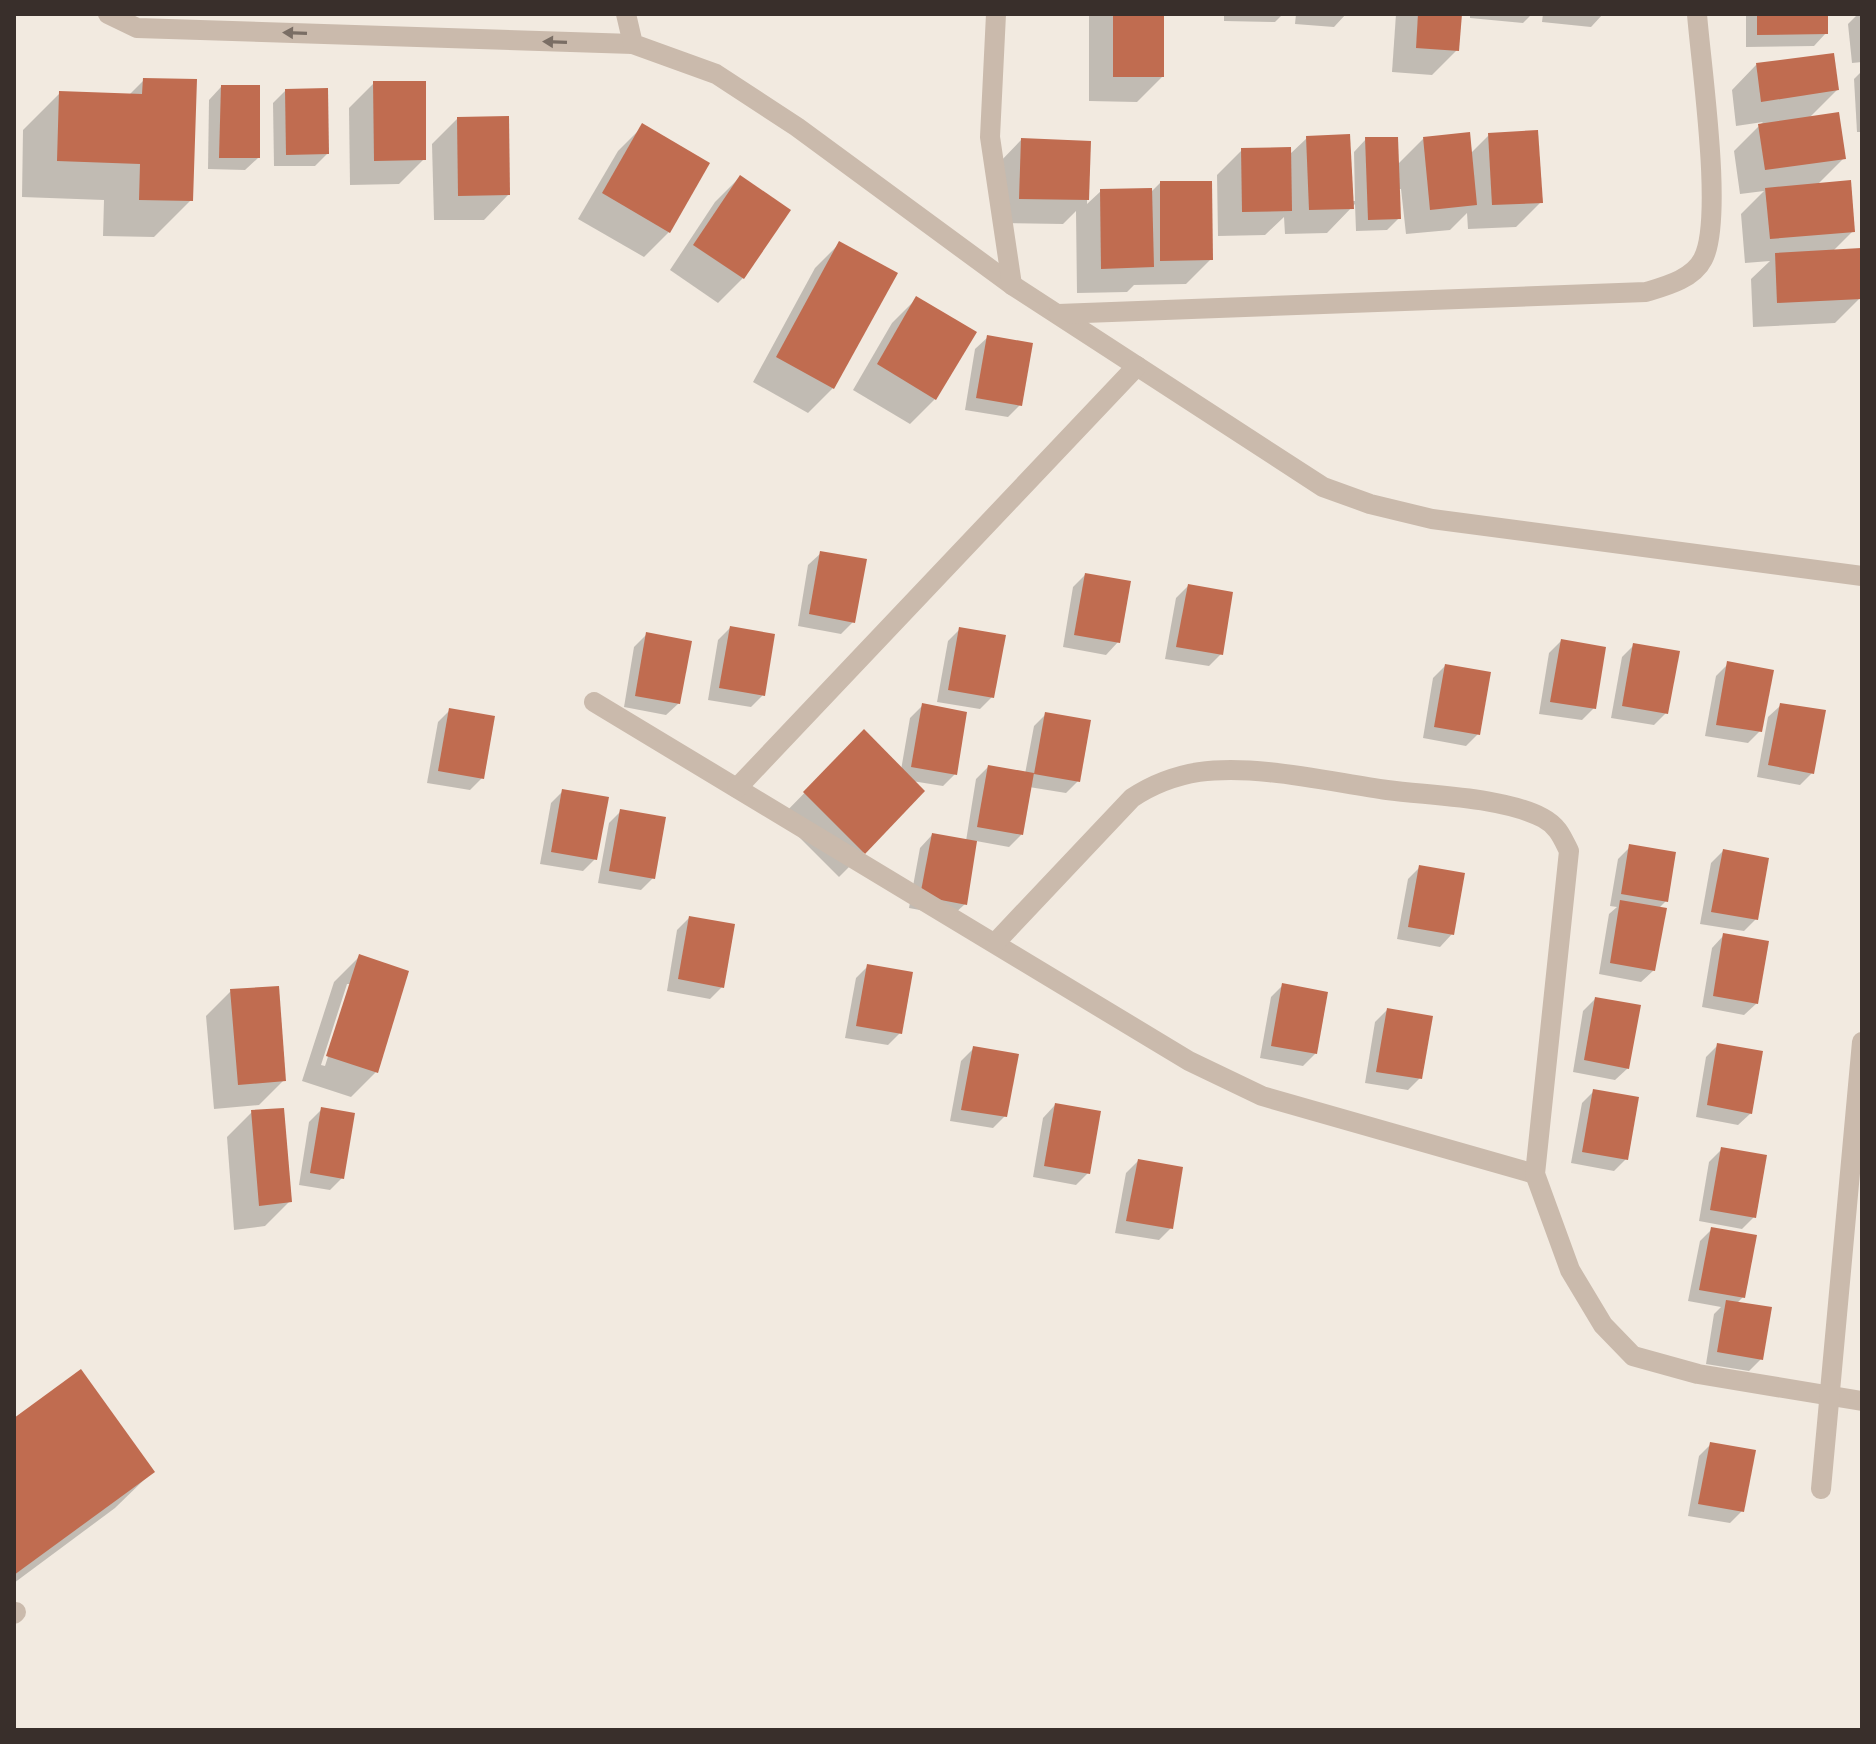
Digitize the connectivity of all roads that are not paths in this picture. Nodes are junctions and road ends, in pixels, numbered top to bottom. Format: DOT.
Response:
graph roads {
  1 [pos="108,14"];
  2 [pos="626,14"];
  3 [pos="996,14"];
  4 [pos="1697,14"];
  5 [pos="633,44"];
  6 [pos="1012,285"];
  7 [pos="1058,314"];
  8 [pos="1137,366"];
  9 [pos="1862,576"];
  10 [pos="594,702"];
  11 [pos="737,788"];
  12 [pos="995,943"];
  13 [pos="1862,1042"];
  14 [pos="1535,1174"];
  15 [pos="1832,1398"];
  16 [pos="1862,1401"];
  17 [pos="1821,1489"];
  5 -- 1 [label="street, one-way"];
  2 -- 5 [label="street"];
  3 -- 6 [label="street"];
  4 -- 7 [label="street"];
  5 -- 6 [label="street"];
  6 -- 7 [label="street"];
  7 -- 8 [label="street"];
  8 -- 9 [label="street"];
  8 -- 11 [label="street"];
  10 -- 11 [label="street"];
  11 -- 12 [label="street"];
  12 -- 14 [label="street"];
  12 -- 14 [label="street"];
  13 -- 15 [label="street"];
  14 -- 15 [label="street"];
  15 -- 16 [label="street"];
  15 -- 17 [label="street"];
}
